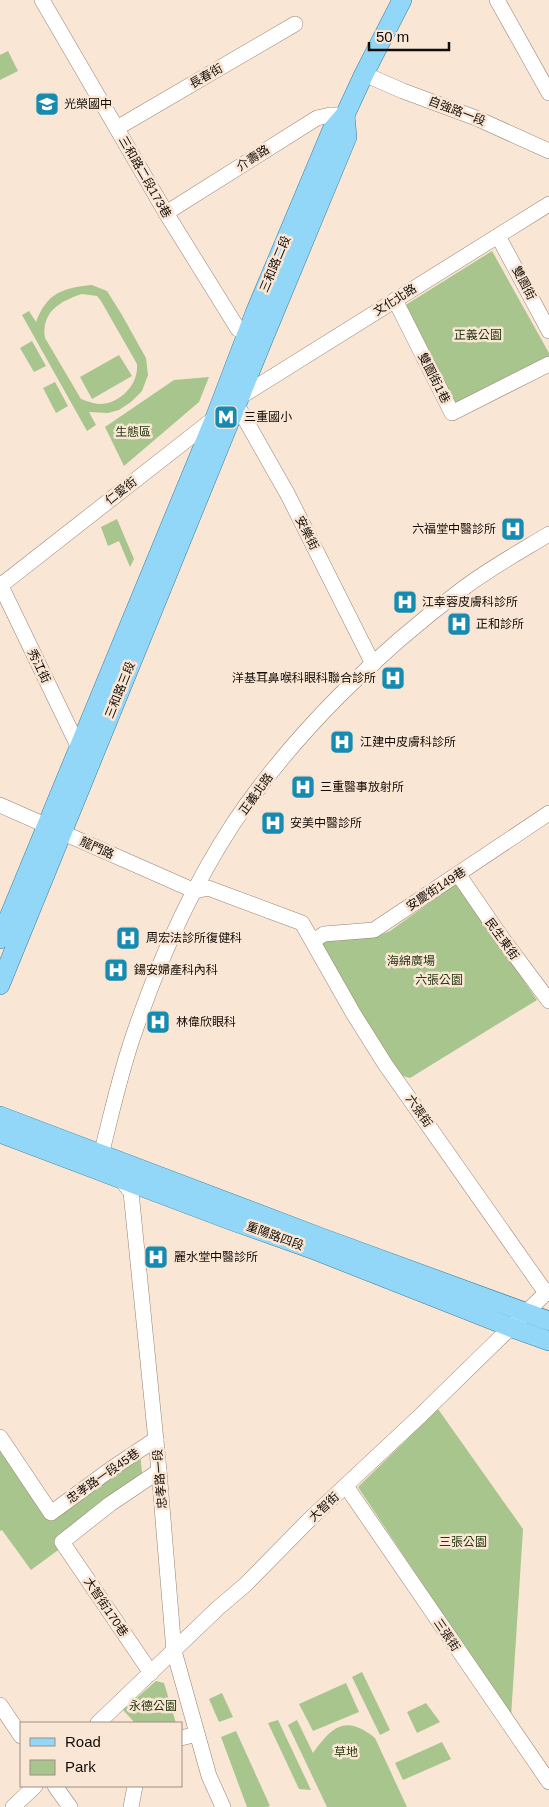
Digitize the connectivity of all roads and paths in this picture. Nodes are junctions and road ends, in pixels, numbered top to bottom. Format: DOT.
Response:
graph roads {
  1 [pos="42,0"];
  2 [pos="402,0"];
  3 [pos="497,0"];
  4 [pos="295,24"];
  5 [pos="364,74"];
  6 [pos="549,93"];
  7 [pos="345,115"];
  8 [pos="116,128"];
  9 [pos="549,151"];
  10 [pos="549,204"];
  11 [pos="166,213"];
  12 [pos="498,236"];
  13 [pos="395,300"];
  14 [pos="549,331"];
  15 [pos="255,338"];
  16 [pos="549,364"];
  17 [pos="239,400"];
  18 [pos="215,418"];
  19 [pos="549,534"];
  20 [pos="0,585"];
  21 [pos="373,664"];
  22 [pos="79,748"];
  23 [pos="0,805"];
  24 [pos="549,812"];
  25 [pos="54,829"];
  26 [pos="458,874"];
  27 [pos="195,891"];
  28 [pos="0,939"];
  29 [pos="313,941"];
  30 [pos="0,985"];
  31 [pos="549,1001"];
  32 [pos="0,1116"];
  33 [pos="0,1133"];
  34 [pos="101,1154"];
  35 [pos="122,1180"];
  36 [pos="547,1291"];
  37 [pos="525,1313"];
  38 [pos="549,1321"];
  39 [pos="510,1327"];
  40 [pos="549,1341"];
  41 [pos="0,1437"];
  42 [pos="156,1439"];
  43 [pos="159,1471"];
  44 [pos="346,1486"];
  45 [pos="174,1651"];
  46 [pos="151,1673"];
  47 [pos="0,1705"];
  48 [pos="99,1722"];
  49 [pos="197,1734"];
  50 [pos="20,1735"];
  51 [pos="182,1738"];
  52 [pos="549,1782"];
  53 [pos="34,1787"];
  54 [pos="56,1787"];
  55 [pos="135,1787"];
  56 [pos="13,1807"];
  57 [pos="70,1807"];
  58 [pos="131,1807"];
  59 [pos="223,1807"];
  1 -- 8 [label="street, 三和路二段173巷"];
  2 -- 5 [label="main road, 三和路二段"];
  3 -- 6 [label="street"];
  4 -- 8 [label="street, 長春街"];
  5 -- 7 [label="main road, 三和路二段"];
  5 -- 9 [label="street, 自強路一段"];
  7 -- 11 [label="street, 介壽路"];
  7 -- 15 [label="main road, 三和路二段"];
  8 -- 11 [label="street, 三和路二段173巷"];
  10 -- 12 [label="street, 文化北路"];
  11 -- 15 [label="street, 三和路二段173巷"];
  12 -- 13 [label="street, 文化北路"];
  12 -- 14 [label="street, 雙園街"];
  13 -- 16 [label="street, 雙園街1巷"];
  13 -- 17 [label="street, 文化北路"];
  15 -- 17 [label="main road, 三和路二段"];
  15 -- 18 [label="main road, 三和路二段"];
  17 -- 18 [label="street, 仁愛街"];
  17 -- 21 [label="street, 安樂街"];
  17 -- 25 [label="main road, 三和路三段"];
  18 -- 20 [label="street, 仁愛街"];
  18 -- 22 [label="main road, 三和路三段"];
  19 -- 21 [label="street, 正義北路"];
  20 -- 22 [label="street, 秀江街"];
  21 -- 27 [label="street, 正義北路"];
  22 -- 25 [label="main road, 三和路三段"];
  23 -- 25 [label="street, 龍門路"];
  24 -- 26 [label="street, 安慶街149巷"];
  25 -- 27 [label="street, 龍門路"];
  25 -- 28 [label="main road, 三和路三段"];
  25 -- 30 [label="main road, 三和路三段"];
  26 -- 29 [label="street, 安慶街149巷"];
  26 -- 31 [label="street, 民生東街"];
  27 -- 29 [label="street, 六張街"];
  27 -- 34 [label="street, 正義北路"];
  29 -- 36 [label="street, 六張街"];
  32 -- 34 [label="main road, 重陽路四段"];
  33 -- 35 [label="main road, 重陽路四段"];
  34 -- 35 [label="street, 忠孝路一段"];
  34 -- 37 [label="main road, 重陽路四段"];
  35 -- 39 [label="main road, 重陽路四段"];
  35 -- 42 [label="street, 忠孝路一段"];
  36 -- 37 [label="street, 大智街"];
  37 -- 38 [label="main road, 重陽路四段"];
  37 -- 39 [label="street, 大智街"];
  39 -- 40 [label="main road, 重陽路四段"];
  39 -- 44 [label="street, 大智街"];
  41 -- 42 [label="street, 忠孝路一段45巷"];
  42 -- 43 [label="street, 忠孝路一段"];
  43 -- 45 [label="street, 忠孝路一段"];
  43 -- 46 [label="street, 大智街170巷"];
  44 -- 45 [label="street, 大智街"];
  44 -- 52 [label="street, 三張街"];
  45 -- 46 [label="street, 大智街"];
  45 -- 49 [label="street, 忠孝路一段"];
  46 -- 48 [label="street, 大智街"];
  47 -- 50 [label="street"];
  49 -- 51 [label="street"];
  49 -- 59 [label="street, 忠孝路一段"];
  53 -- 56 [label="street"];
  54 -- 57 [label="street"];
  55 -- 58 [label="street"];
}
